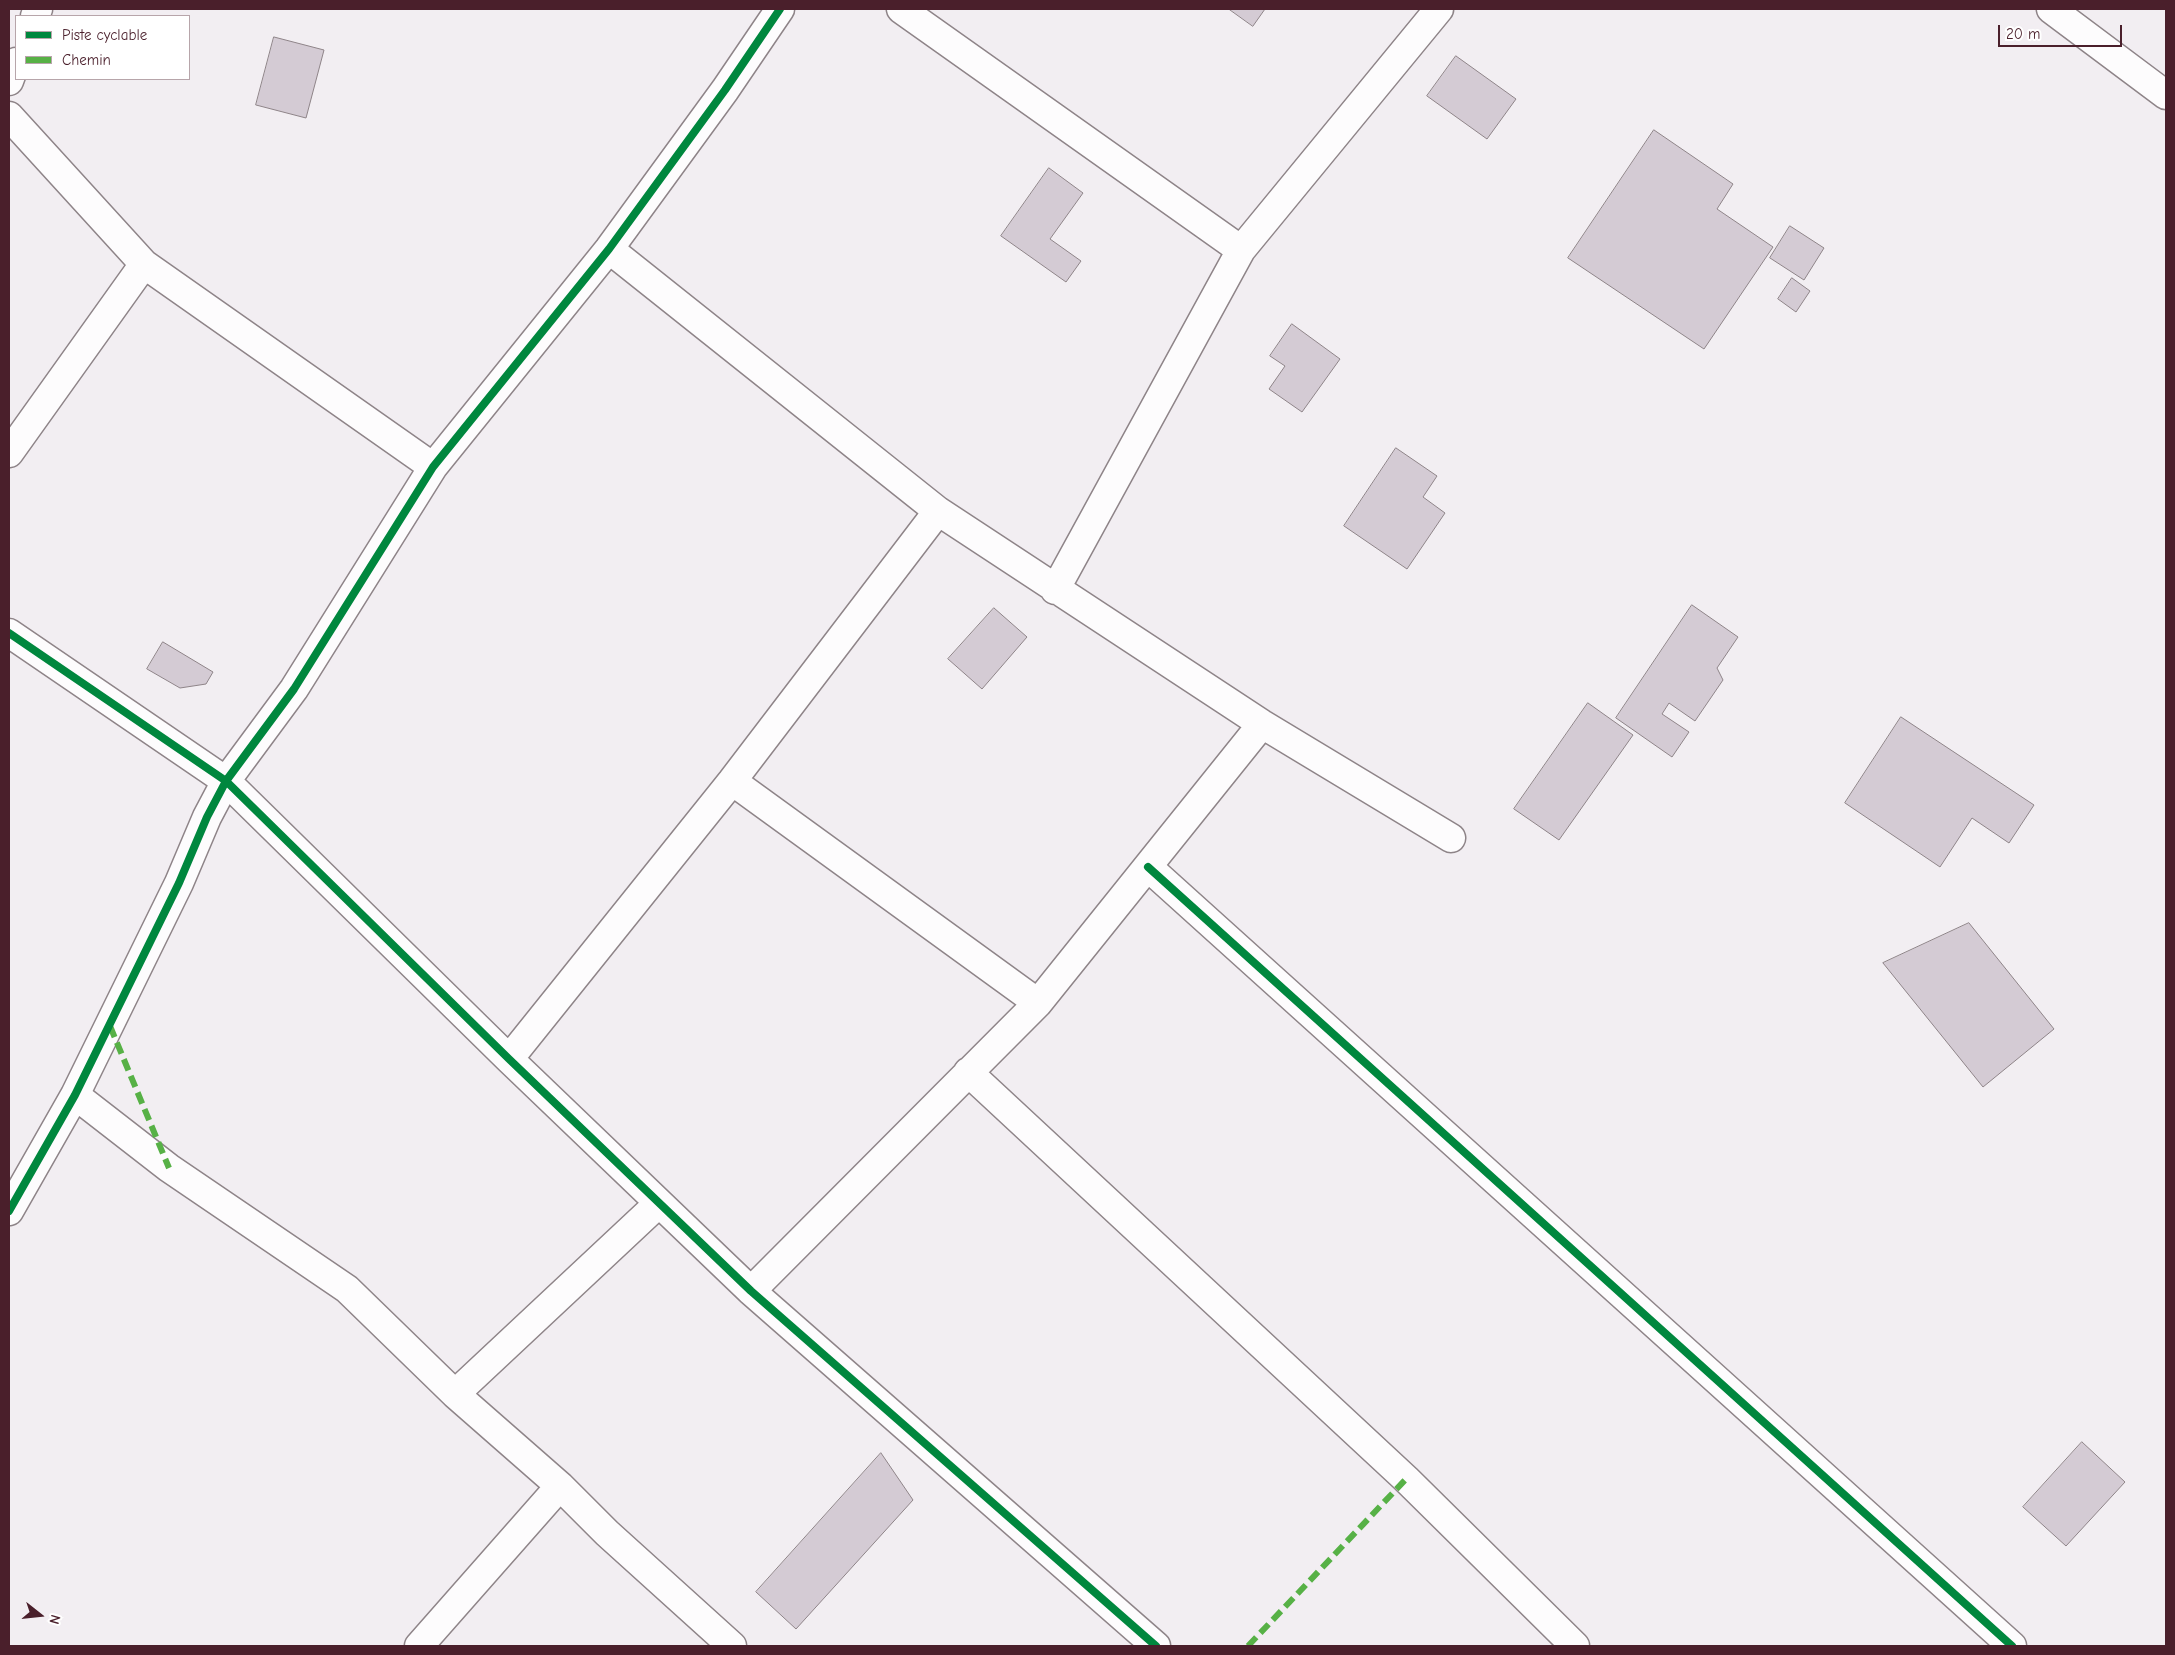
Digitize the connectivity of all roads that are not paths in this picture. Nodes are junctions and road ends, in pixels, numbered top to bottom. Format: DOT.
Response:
graph roads {
  1 [pos="780,9"];
  2 [pos="900,9"];
  3 [pos="1439,9"];
  4 [pos="2051,9"];
  5 [pos="15,65"];
  6 [pos="9,81"];
  7 [pos="2166,95"];
  8 [pos="9,116"];
  9 [pos="609,249"];
  10 [pos="1241,250"];
  11 [pos="144,264"];
  12 [pos="9,453"];
  13 [pos="433,467"];
  14 [pos="938,511"];
  15 [pos="1056,590"];
  16 [pos="9,633"];
  17 [pos="1262,724"];
  18 [pos="226,781"];
  19 [pos="732,781"];
  20 [pos="1451,838"];
  21 [pos="1148,868"];
  22 [pos="1038,1004"];
  23 [pos="509,1059"];
  24 [pos="968,1072"];
  25 [pos="75,1095"];
  26 [pos="658,1204"];
  27 [pos="9,1211"];
  28 [pos="751,1291"];
  29 [pos="455,1394"];
  30 [pos="560,1486"];
  31 [pos="419,1646"];
  32 [pos="731,1646"];
  33 [pos="1156,1646"];
  34 [pos="1575,1646"];
  35 [pos="2012,1646"];
  1 -- 9 [label="street"];
  2 -- 10 [label="street"];
  3 -- 10 [label="street"];
  4 -- 7 [label="street"];
  5 -- 6 [label="street"];
  8 -- 11 [label="street"];
  9 -- 13 [label="street"];
  9 -- 14 [label="street"];
  10 -- 15 [label="street"];
  11 -- 12 [label="street"];
  11 -- 13 [label="street"];
  13 -- 18 [label="street"];
  14 -- 15 [label="street"];
  14 -- 19 [label="street"];
  15 -- 17 [label="street"];
  16 -- 18 [label="street"];
  17 -- 20 [label="street"];
  17 -- 21 [label="street"];
  18 -- 23 [label="street"];
  18 -- 25 [label="street"];
  19 -- 22 [label="street"];
  19 -- 23 [label="street"];
  21 -- 22 [label="street"];
  21 -- 35 [label="street"];
  22 -- 24 [label="street"];
  23 -- 26 [label="street"];
  24 -- 28 [label="street"];
  24 -- 34 [label="street"];
  25 -- 27 [label="street"];
  25 -- 29 [label="street"];
  26 -- 28 [label="street"];
  26 -- 29 [label="street"];
  28 -- 33 [label="street"];
  29 -- 30 [label="street"];
  30 -- 31 [label="street"];
  30 -- 32 [label="street"];
}
